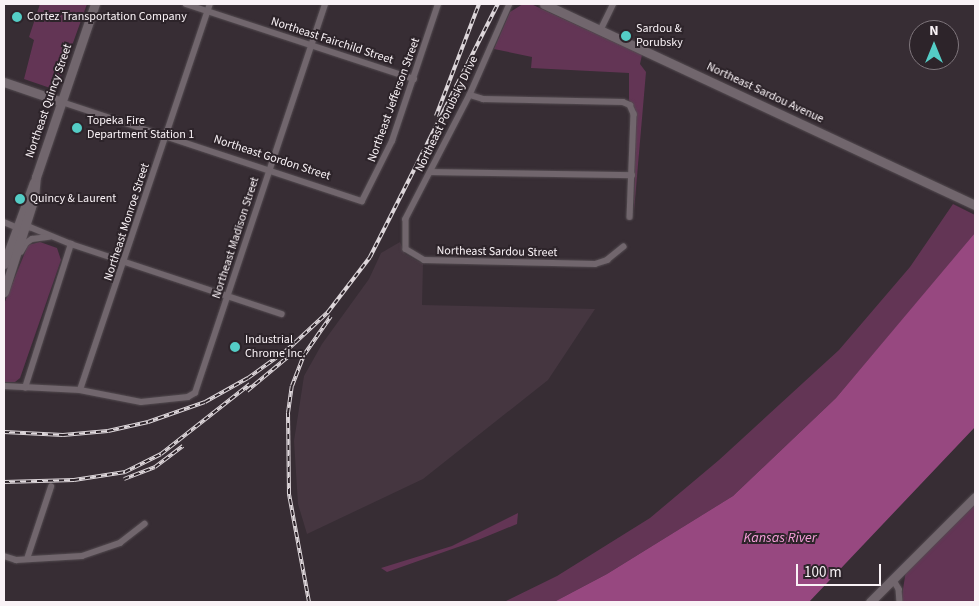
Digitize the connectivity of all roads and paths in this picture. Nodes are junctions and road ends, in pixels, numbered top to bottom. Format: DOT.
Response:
graph roads {
  1 [pos="95,4"];
  2 [pos="186,4"];
  3 [pos="210,4"];
  4 [pos="325,4"];
  5 [pos="438,4"];
  6 [pos="510,4"];
  7 [pos="544,4"];
  8 [pos="613,4"];
  9 [pos="207,11"];
  10 [pos="601,29"];
  11 [pos="311,45"];
  12 [pos="414,79"];
  13 [pos="4,82"];
  14 [pos="470,95"];
  15 [pos="62,102"];
  16 [pos="165,136"];
  17 [pos="269,171"];
  18 [pos="430,172"];
  19 [pos="632,175"];
  20 [pos="36,177"];
  21 [pos="362,201"];
  22 [pos="975,205"];
  23 [pos="630,217"];
  24 [pos="4,222"];
  25 [pos="26,222"];
  26 [pos="16,227"];
  27 [pos="404,234"];
  28 [pos="49,237"];
  29 [pos="71,244"];
  30 [pos="623,247"];
  31 [pos="125,262"];
  32 [pos="4,264"];
  33 [pos="5,286"];
  34 [pos="228,296"];
  35 [pos="282,314"];
  36 [pos="4,386"];
  37 [pos="25,388"];
  38 [pos="80,390"];
  39 [pos="51,487"];
  40 [pos="975,497"];
  41 [pos="144,524"];
  42 [pos="4,556"];
  43 [pos="27,559"];
  44 [pos="893,579"];
  45 [pos="870,602"];
  46 [pos="900,602"];
  1 -- 15 [label="main road, Northeast Quincy Street"];
  2 -- 9 [label="street, Northeast Fairchild Street"];
  3 -- 9 [label="street, Northeast Monroe Street"];
  4 -- 11 [label="street, Northeast Madison Street"];
  5 -- 12 [label="street, Northeast Jefferson Street"];
  6 -- 14 [label="street, Northeast Porubsky Drive"];
  7 -- 10 [label="main road, Northeast Sardou Avenue"];
  8 -- 10 [label="street"];
  9 -- 11 [label="street, Northeast Fairchild Street"];
  9 -- 16 [label="street, Northeast Monroe Street"];
  10 -- 22 [label="main road, Northeast Sardou Avenue"];
  11 -- 12 [label="street, Northeast Fairchild Street"];
  11 -- 17 [label="street, Northeast Madison Street"];
  12 -- 21 [label="street, Northeast Jefferson Street"];
  13 -- 15 [label="main road, Northeast Gordon Street"];
  14 -- 18 [label="street, Northeast Porubsky Drive"];
  14 -- 19 [label="street"];
  15 -- 16 [label="street, Northeast Gordon Street"];
  15 -- 20 [label="main road, Northeast Quincy Street"];
  16 -- 17 [label="street, Northeast Gordon Street"];
  16 -- 31 [label="street, Northeast Monroe Street"];
  17 -- 21 [label="street, Northeast Gordon Street"];
  17 -- 34 [label="street, Northeast Madison Street"];
  18 -- 19 [label="street"];
  18 -- 27 [label="street, Northeast Porubsky Drive"];
  19 -- 23 [label="street"];
  20 -- 25 [label="main road, Northeast Quincy Street"];
  20 -- 26 [label="main road, Northeast Quincy Street"];
  24 -- 26 [label="street"];
  25 -- 28 [label="street"];
  25 -- 33 [label="main road, Northeast Quincy Street"];
  26 -- 32 [label="main road, Northeast Quincy Street"];
  27 -- 30 [label="street, Northeast Sardou Street"];
  28 -- 29 [label="street"];
  28 -- 33 [label="street"];
  29 -- 31 [label="street"];
  29 -- 37 [label="street"];
  31 -- 34 [label="street"];
  31 -- 38 [label="street, Northeast Monroe Street"];
  34 -- 35 [label="street"];
  34 -- 38 [label="street, Northeast Madison Street"];
  36 -- 37 [label="street"];
  37 -- 38 [label="street"];
  39 -- 43 [label="street"];
  40 -- 44 [label="main road"];
  41 -- 43 [label="street"];
  42 -- 43 [label="street"];
  44 -- 45 [label="main road"];
  44 -- 46 [label="street"];
}
